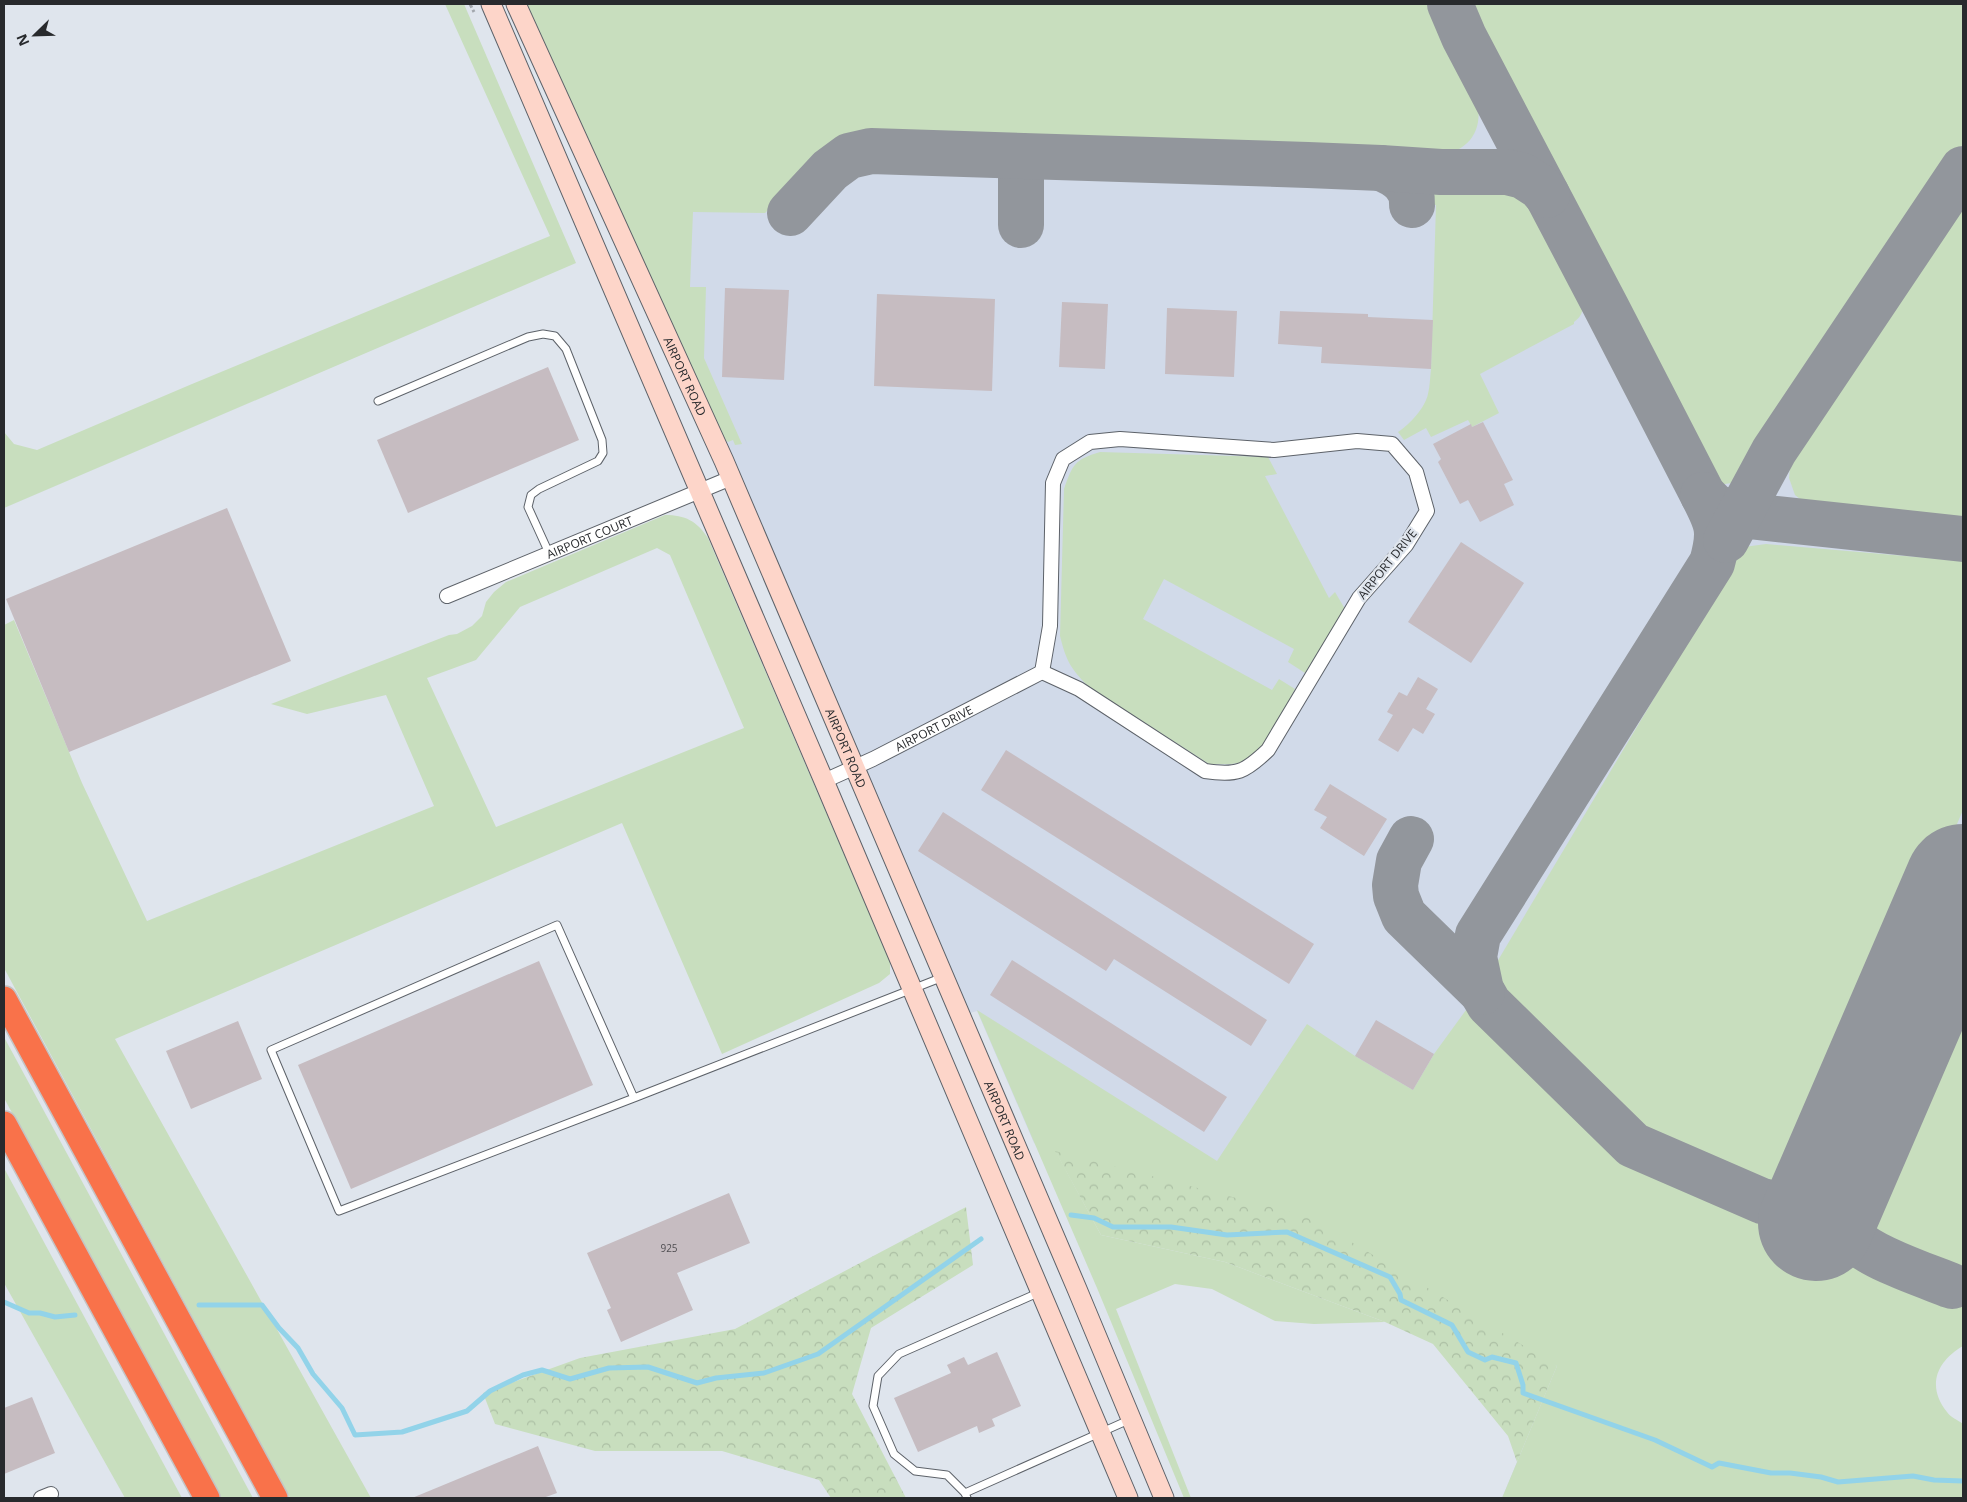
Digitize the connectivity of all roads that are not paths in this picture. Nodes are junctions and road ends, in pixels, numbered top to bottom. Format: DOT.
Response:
graph roads {
  1 [pos="491,4"];
  2 [pos="516,4"];
  3 [pos="378,401"];
  4 [pos="730,478"];
  5 [pos="699,491"];
  6 [pos="549,553"];
  7 [pos="446,596"];
  8 [pos="1042,672"];
  9 [pos="855,768"];
  10 [pos="824,781"];
  11 [pos="943,977"];
  12 [pos="913,990"];
  13 [pos="4,999"];
  14 [pos="634,1098"];
  15 [pos="4,1124"];
  16 [pos="1041,1292"];
  17 [pos="1131,1419"];
  18 [pos="1100,1432"];
  19 [pos="966,1496"];
  20 [pos="207,1498"];
  21 [pos="275,1498"];
  22 [pos="1128,1498"];
  23 [pos="1164,1498"];
  1 -- 5 [label="main road"];
  2 -- 4 [label="main road, AIRPORT ROAD"];
  3 -- 6 [label="lane"];
  4 -- 5 [label="street, AIRPORT COURT"];
  4 -- 9 [label="main road, AIRPORT ROAD"];
  5 -- 6 [label="street, AIRPORT COURT"];
  5 -- 10 [label="main road"];
  6 -- 7 [label="street, AIRPORT COURT"];
  8 -- 8 [label="street, AIRPORT DRIVE"];
  8 -- 9 [label="street, AIRPORT DRIVE"];
  9 -- 10 [label="street, AIRPORT DRIVE"];
  9 -- 11 [label="main road, AIRPORT ROAD"];
  10 -- 12 [label="main road"];
  11 -- 12 [label="lane"];
  11 -- 17 [label="main road, AIRPORT ROAD"];
  12 -- 14 [label="lane"];
  12 -- 16 [label="main road"];
  13 -- 21 [label="highway"];
  14 -- 14 [label="lane"];
  15 -- 20 [label="highway"];
  16 -- 18 [label="main road"];
  16 -- 19 [label="lane"];
  17 -- 18 [label="lane"];
  17 -- 23 [label="main road, AIRPORT ROAD"];
  18 -- 19 [label="lane"];
  18 -- 22 [label="main road"];
}
